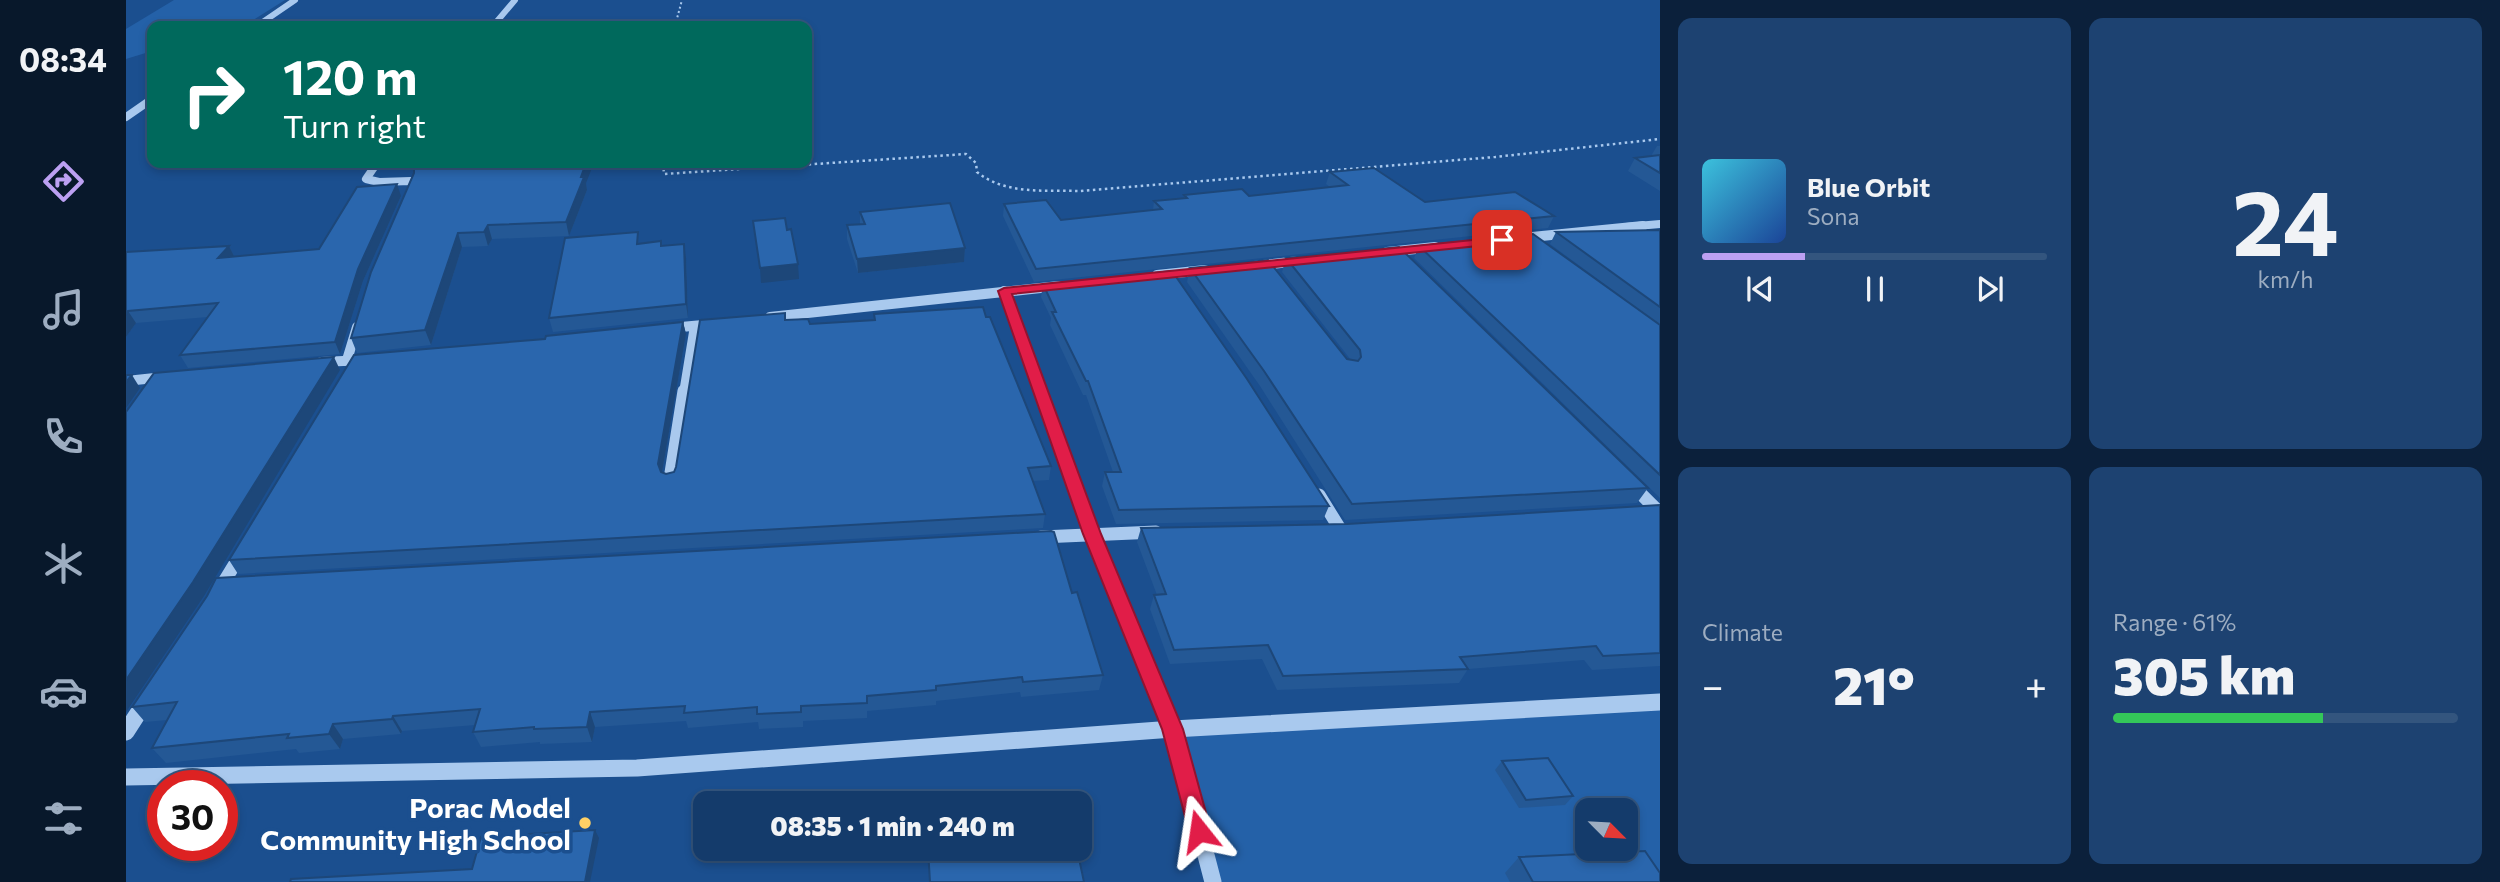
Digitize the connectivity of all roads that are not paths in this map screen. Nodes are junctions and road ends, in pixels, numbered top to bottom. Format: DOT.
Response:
graph roads {
  1 [pos="295,0"];
  2 [pos="515,0"];
  3 [pos="264,21"];
  4 [pos="497,21"];
  5 [pos="147,103"];
  6 [pos="126,105"];
  7 [pos="144,105"];
  8 [pos="126,117"];
  9 [pos="374,168"];
  10 [pos="404,202"];
  11 [pos="1660,224"];
  12 [pos="1529,238"];
  13 [pos="1516,239"];
  14 [pos="1449,246"];
  15 [pos="1540,246"];
  16 [pos="1396,251"];
  17 [pos="1370,254"];
  18 [pos="1305,260"];
  19 [pos="1406,261"];
  20 [pos="1266,264"];
  21 [pos="1239,267"];
  22 [pos="1212,270"];
  23 [pos="1172,274"];
  24 [pos="1274,275"];
  25 [pos="1146,276"];
  26 [pos="1069,285"];
  27 [pos="1179,285"];
  28 [pos="1004,291"];
  29 [pos="762,318"];
  30 [pos="359,322"];
  31 [pos="722,323"];
  32 [pos="695,326"];
  33 [pos="654,330"];
  34 [pos="382,358"];
  35 [pos="307,364"];
  36 [pos="350,365"];
  37 [pos="171,376"];
  38 [pos="126,381"];
  39 [pos="1619,473"];
  40 [pos="670,479"];
  41 [pos="1311,484"];
  42 [pos="1654,511"];
  43 [pos="1340,529"];
  44 [pos="1175,532"];
  45 [pos="1092,534"];
  46 [pos="251,537"];
  47 [pos="1023,538"];
  48 [pos="208,607"];
  49 [pos="156,687"];
  50 [pos="1660,702"];
  51 [pos="1172,729"];
  52 [pos="126,732"];
  53 [pos="126,778"];
  54 [pos="1213,882"];
  1 -- 3 [label="street"];
  2 -- 4 [label="street"];
  5 -- 7 [label="street"];
  6 -- 7 [label="street"];
  7 -- 8 [label="street"];
  9 -- 10 [label="street"];
  11 -- 12 [label="street"];
  12 -- 13 [label="street"];
  12 -- 15 [label="street"];
  14 -- 16 [label="street"];
  16 -- 17 [label="street"];
  16 -- 19 [label="street"];
  18 -- 20 [label="street"];
  20 -- 21 [label="street"];
  20 -- 24 [label="street"];
  22 -- 23 [label="street"];
  23 -- 25 [label="street"];
  23 -- 27 [label="street"];
  26 -- 28 [label="street"];
  28 -- 29 [label="street"];
  28 -- 45 [label="street"];
  30 -- 36 [label="street"];
  31 -- 32 [label="street"];
  32 -- 33 [label="street"];
  32 -- 40 [label="street"];
  34 -- 36 [label="street"];
  35 -- 36 [label="street"];
  37 -- 38 [label="street"];
  39 -- 42 [label="street"];
  41 -- 43 [label="street"];
  44 -- 45 [label="street"];
  45 -- 47 [label="street"];
  45 -- 51 [label="street"];
  46 -- 48 [label="street"];
  49 -- 52 [label="street"];
  50 -- 51 [label="street"];
  51 -- 53 [label="street"];
  51 -- 54 [label="street"];
}
